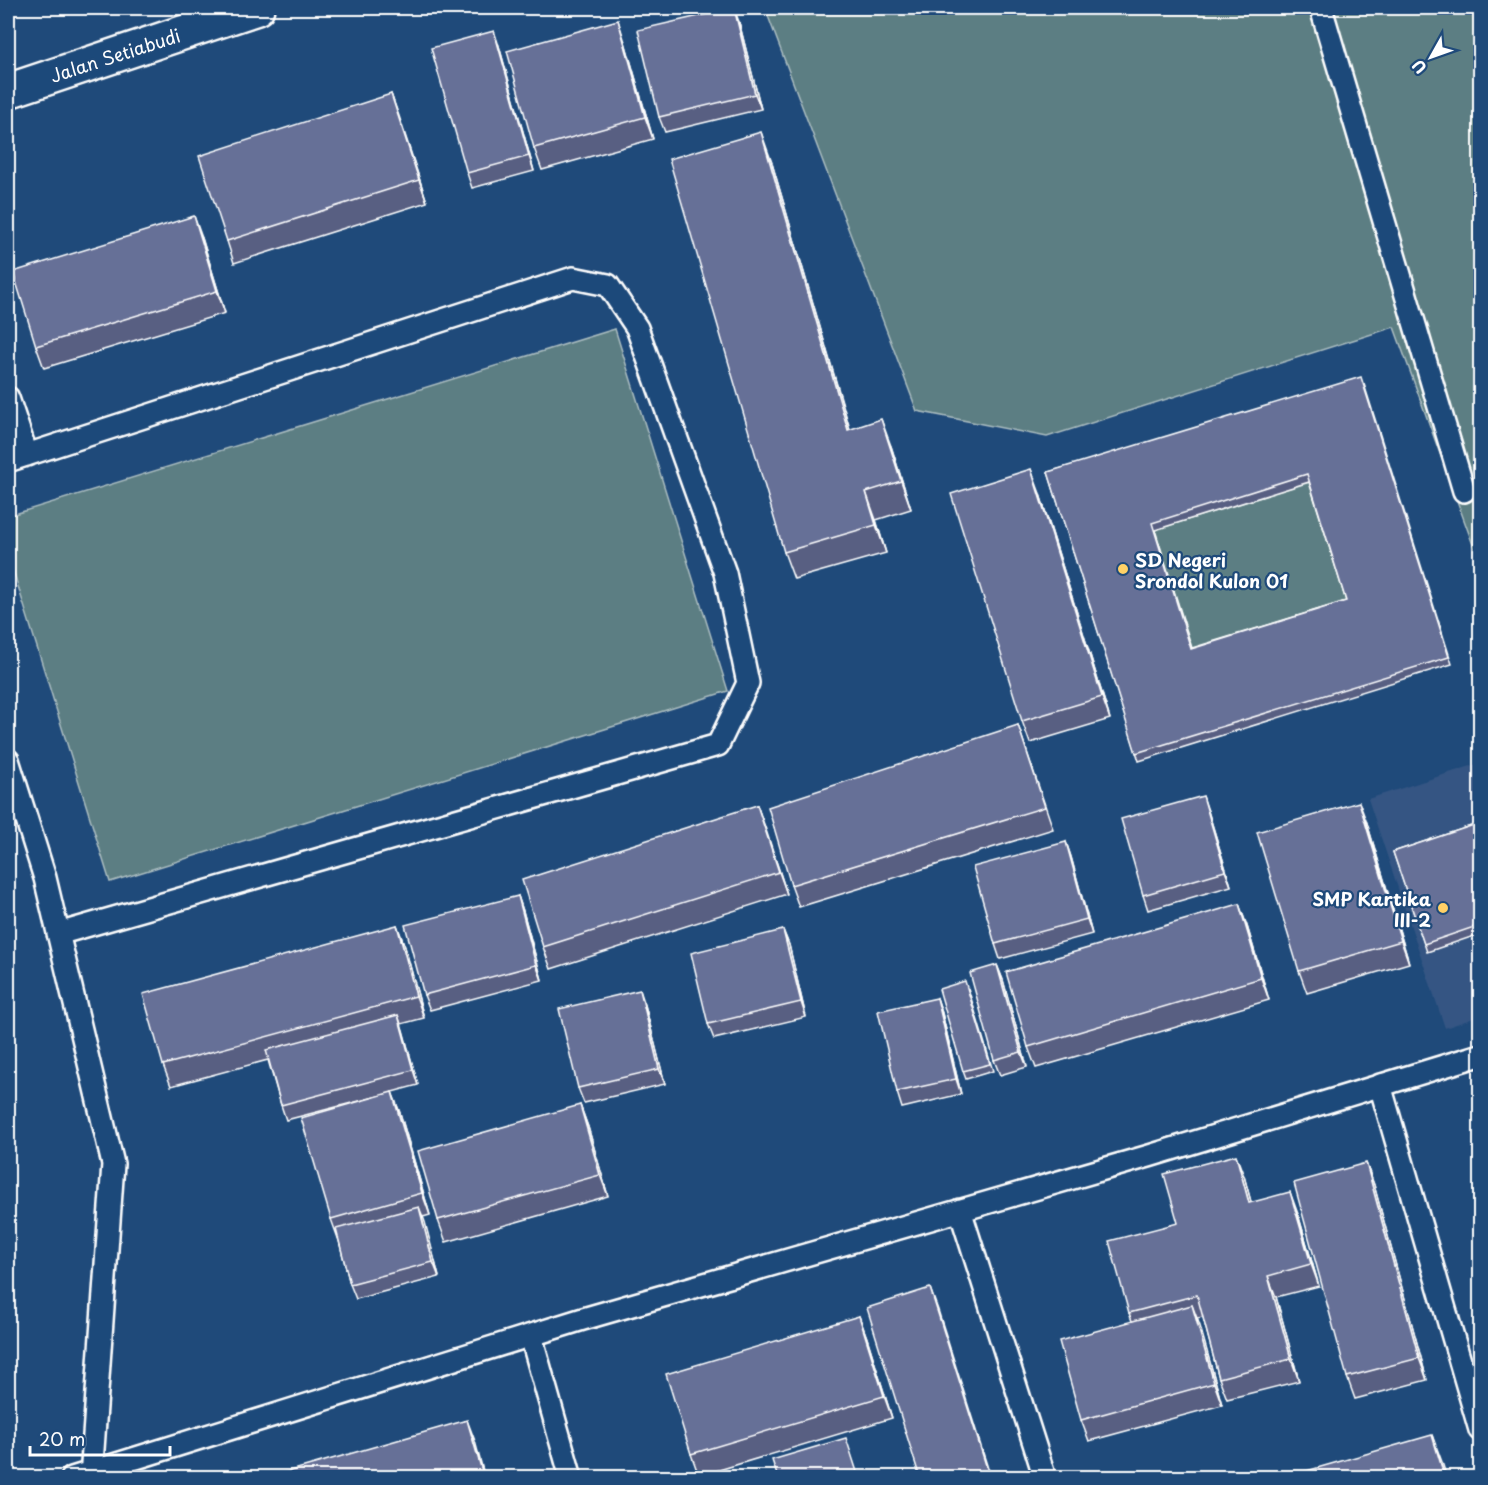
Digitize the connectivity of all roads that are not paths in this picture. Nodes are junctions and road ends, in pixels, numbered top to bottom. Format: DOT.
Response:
graph roads {
  1 [pos="257,8"];
  2 [pos="1321,8"];
  3 [pos="8,91"];
  4 [pos="8,399"];
  5 [pos="17,458"];
  6 [pos="1464,491"];
  7 [pos="8,760"];
  8 [pos="58,934"];
  9 [pos="1480,1055"];
  10 [pos="1380,1085"];
  11 [pos="960,1210"];
  12 [pos="531,1336"];
  13 [pos="1476,1398"];
  14 [pos="1480,1430"];
  15 [pos="84,1476"];
  16 [pos="572,1478"];
  17 [pos="1045,1478"];
  1 -- 3 [label="highway, Jalan Setiabudi"];
  2 -- 6 [label="lane"];
  4 -- 5 [label="lane"];
  5 -- 8 [label="lane"];
  7 -- 8 [label="lane"];
  8 -- 15 [label="lane"];
  9 -- 10 [label="lane"];
  10 -- 11 [label="lane"];
  10 -- 13 [label="lane"];
  11 -- 12 [label="lane"];
  11 -- 17 [label="lane"];
  12 -- 15 [label="lane"];
  12 -- 16 [label="lane"];
  13 -- 14 [label="lane"];
}
